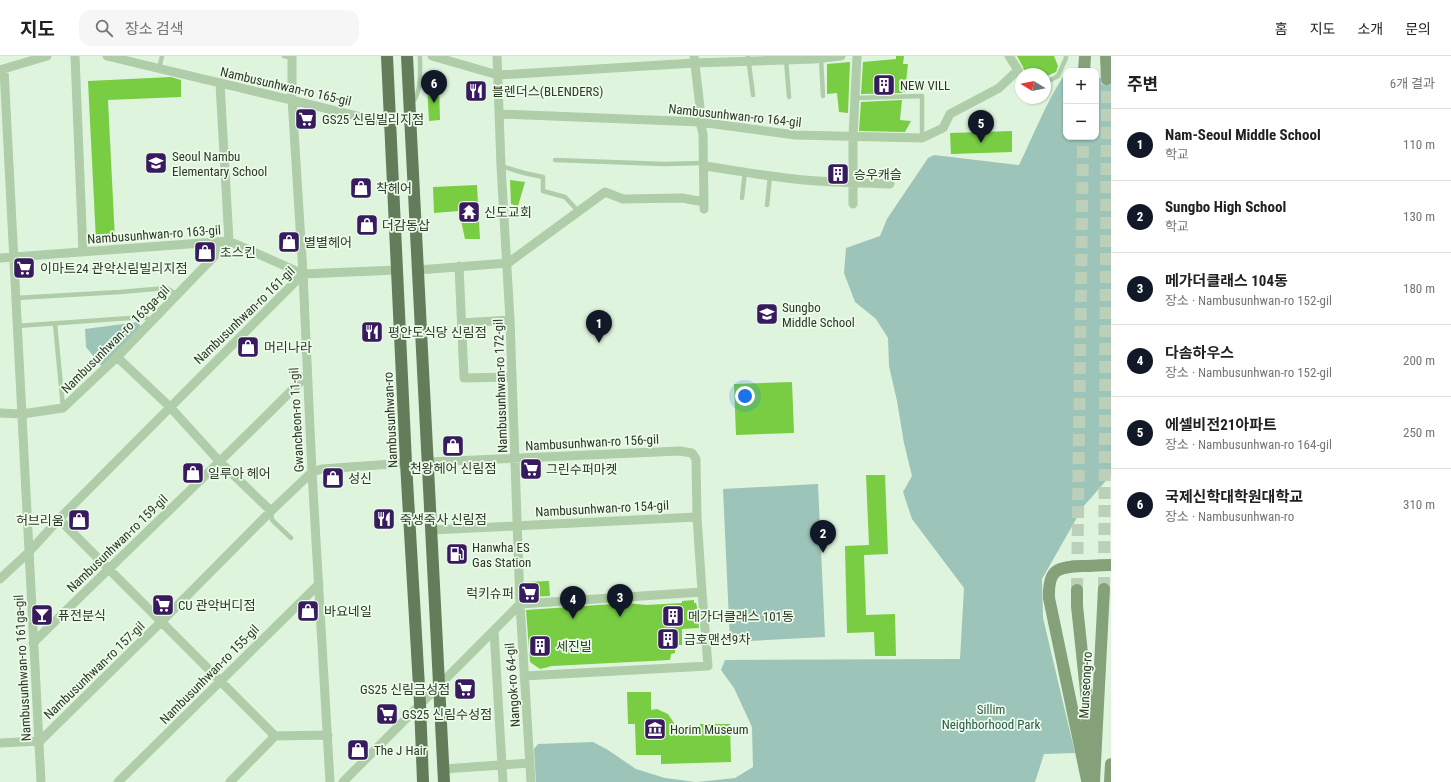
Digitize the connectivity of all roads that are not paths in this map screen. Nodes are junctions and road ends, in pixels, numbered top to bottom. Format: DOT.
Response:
graph roads {
  1 [pos="47,56"];
  2 [pos="75,56"];
  3 [pos="107,56"];
  4 [pos="162,56"];
  5 [pos="387,56"];
  6 [pos="407,56"];
  7 [pos="420,56"];
  8 [pos="432,56"];
  9 [pos="497,56"];
  10 [pos="841,56"];
  11 [pos="857,56"];
  12 [pos="1009,56"];
  13 [pos="1066,56"];
  14 [pos="1085,56"];
  15 [pos="1106,56"];
  16 [pos="289,57"];
  17 [pos="816,58"];
  18 [pos="748,59"];
  19 [pos="786,59"];
  20 [pos="694,60"];
  21 [pos="1084,68"];
  22 [pos="159,69"];
  23 [pos="2,70"];
  24 [pos="498,75"];
  25 [pos="1107,79"];
  26 [pos="1051,80"];
  27 [pos="220,84"];
  28 [pos="753,95"];
  29 [pos="823,96"];
  30 [pos="789,97"];
  31 [pos="855,98"];
  32 [pos="292,99"];
  33 [pos="409,105"];
  34 [pos="499,114"];
  35 [pos="700,122"];
  36 [pos="389,124"];
  37 [pos="854,137"];
  38 [pos="922,138"];
  39 [pos="555,160"];
  40 [pos="704,165"];
  41 [pos="501,166"];
  42 [pos="745,171"];
  43 [pos="770,176"];
  44 [pos="853,183"];
  45 [pos="890,184"];
  46 [pos="742,198"];
  47 [pos="853,204"];
  48 [pos="767,205"];
  49 [pos="578,211"];
  50 [pos="229,241"];
  51 [pos="83,252"];
  52 [pos="0,258"];
  53 [pos="14,258"];
  54 [pos="508,263"];
  55 [pos="459,266"];
  56 [pos="397,270"];
  57 [pos="418,270"];
  58 [pos="302,274"];
  59 [pos="177,296"];
  60 [pos="16,298"];
  61 [pos="510,320"];
  62 [pos="152,322"];
  63 [pos="462,323"];
  64 [pos="55,324"];
  65 [pos="17,326"];
  66 [pos="118,357"];
  67 [pos="307,375"];
  68 [pos="512,377"];
  69 [pos="170,407"];
  70 [pos="63,408"];
  71 [pos="0,413"];
  72 [pos="22,414"];
  73 [pos="515,459"];
  74 [pos="220,462"];
  75 [pos="427,462"];
  76 [pos="406,463"];
  77 [pos="312,472"];
  78 [pos="270,511"];
  79 [pos="697,516"];
  80 [pos="59,519"];
  81 [pos="518,525"];
  82 [pos="432,530"];
  83 [pos="291,538"];
  84 [pos="29,552"];
  85 [pos="1111,565"];
  86 [pos="108,569"];
  87 [pos="0,579"];
  88 [pos="319,584"];
  89 [pos="1104,589"];
  90 [pos="1077,590"];
  91 [pos="702,592"];
  92 [pos="520,604"];
  93 [pos="161,622"];
  94 [pos="494,631"];
  95 [pos="33,643"];
  96 [pos="524,676"];
  97 [pos="220,682"];
  98 [pos="438,687"];
  99 [pos="420,704"];
  100 [pos="328,735"];
  101 [pos="275,736"];
  102 [pos="40,741"];
  103 [pos="0,743"];
  104 [pos="530,763"];
  105 [pos="1111,764"];
  106 [pos="502,765"];
  107 [pos="443,769"];
  108 [pos="1089,781"];
  109 [pos="41,782"];
  110 [pos="118,782"];
  111 [pos="230,782"];
  112 [pos="330,782"];
  113 [pos="343,782"];
  114 [pos="423,782"];
  115 [pos="444,782"];
  116 [pos="503,782"];
  117 [pos="531,782"];
  118 [pos="1110,782"];
  1 -- 23 [label="street"];
  2 -- 51 [label="street"];
  3 -- 22 [label="street, Nambusunhwan-ro 165-gil"];
  4 -- 22 [label="lane"];
  5 -- 36 [label="main road, Nambusunhwan-ro"];
  6 -- 33 [label="main road"];
  7 -- 33 [label="lane"];
  8 -- 24 [label="street"];
  9 -- 24 [label="street, Nambusunhwan-ro 172-gil"];
  10 -- 17 [label="street"];
  11 -- 31 [label="street"];
  12 -- 38 [label="street, Nambusunhwan-ro 164-gil"];
  13 -- 26 [label="lane"];
  14 -- 21 [label="main road"];
  15 -- 25 [label="main road"];
  16 -- 32 [label="street, Gwancheon-ro 11-gil"];
  17 -- 19 [label="street"];
  17 -- 29 [label="lane"];
  18 -- 19 [label="street"];
  18 -- 20 [label="street"];
  18 -- 28 [label="lane"];
  19 -- 30 [label="lane"];
  20 -- 24 [label="street"];
  20 -- 35 [label="street"];
  22 -- 27 [label="street, Nambusunhwan-ro 165-gil"];
  23 -- 53 [label="street, Nambusunhwan-ro 161ga-gil"];
  24 -- 34 [label="street, Nambusunhwan-ro 172-gil"];
  27 -- 32 [label="street, Nambusunhwan-ro 165-gil"];
  27 -- 50 [label="street"];
  31 -- 37 [label="street"];
  31 -- 38 [label="lane"];
  32 -- 36 [label="street, Nambusunhwan-ro 165-gil"];
  32 -- 58 [label="street, Gwancheon-ro 11-gil"];
  33 -- 57 [label="main road"];
  34 -- 35 [label="street, Nambusunhwan-ro 164-gil"];
  34 -- 41 [label="street, Nambusunhwan-ro 172-gil"];
  35 -- 37 [label="street, Nambusunhwan-ro 164-gil"];
  35 -- 40 [label="street"];
  36 -- 56 [label="main road, Nambusunhwan-ro"];
  37 -- 38 [label="street, Nambusunhwan-ro 164-gil"];
  37 -- 44 [label="street"];
  39 -- 40 [label="lane"];
  40 -- 42 [label="street"];
  40 -- 49 [label="street"];
  41 -- 49 [label="lane"];
  41 -- 54 [label="street, Nambusunhwan-ro 172-gil"];
  42 -- 43 [label="street"];
  42 -- 46 [label="lane"];
  43 -- 44 [label="street"];
  43 -- 48 [label="lane"];
  44 -- 45 [label="street"];
  44 -- 47 [label="street"];
  49 -- 54 [label="street"];
  50 -- 51 [label="street, Nambusunhwan-ro 163-gil"];
  50 -- 58 [label="street, Nambusunhwan-ro 163-gil"];
  50 -- 59 [label="street, Nambusunhwan-ro 163ga-gil"];
  51 -- 53 [label="street, Nambusunhwan-ro 163-gil"];
  52 -- 53 [label="street, Nambusunhwan-ro 163-gil"];
  53 -- 60 [label="street, Nambusunhwan-ro 161ga-gil"];
  54 -- 55 [label="street"];
  54 -- 61 [label="street, Nambusunhwan-ro 172-gil"];
  55 -- 57 [label="street"];
  55 -- 63 [label="street"];
  56 -- 58 [label="street, Nambusunhwan-ro 161-gil"];
  56 -- 76 [label="main road, Nambusunhwan-ro"];
  57 -- 75 [label="main road"];
  58 -- 67 [label="street, Gwancheon-ro 11-gil"];
  58 -- 69 [label="street, Nambusunhwan-ro 161-gil"];
  59 -- 60 [label="lane"];
  59 -- 62 [label="street, Nambusunhwan-ro 163ga-gil"];
  60 -- 65 [label="street, Nambusunhwan-ro 161ga-gil"];
  61 -- 63 [label="street"];
  61 -- 68 [label="street, Nambusunhwan-ro 172-gil"];
  62 -- 64 [label="lane"];
  62 -- 66 [label="street, Nambusunhwan-ro 163ga-gil"];
  63 -- 68 [label="street"];
  64 -- 65 [label="lane"];
  64 -- 70 [label="lane"];
  65 -- 72 [label="street, Nambusunhwan-ro 161ga-gil"];
  66 -- 69 [label="street"];
  66 -- 70 [label="street, Nambusunhwan-ro 163ga-gil"];
  67 -- 74 [label="street, Nambusunhwan-ro 159-gil"];
  67 -- 77 [label="street, Gwancheon-ro 11-gil"];
  68 -- 73 [label="street, Nambusunhwan-ro 172-gil"];
  69 -- 74 [label="street"];
  69 -- 80 [label="street, Nambusunhwan-ro 161-gil"];
  70 -- 72 [label="street, Nambusunhwan-ro 163ga-gil"];
  71 -- 72 [label="street, Nambusunhwan-ro 163ga-gil"];
  72 -- 84 [label="street, Nambusunhwan-ro 161ga-gil"];
  73 -- 75 [label="street, Nambusunhwan-ro 156-gil"];
  73 -- 79 [label="street, Nambusunhwan-ro 156-gil"];
  73 -- 81 [label="street, Nambusunhwan-ro 172-gil"];
  74 -- 78 [label="street"];
  74 -- 86 [label="street, Nambusunhwan-ro 159-gil"];
  75 -- 82 [label="main road"];
  76 -- 77 [label="street"];
  76 -- 99 [label="main road, Nambusunhwan-ro"];
  77 -- 78 [label="street, Nambusunhwan-ro 157-gil"];
  77 -- 88 [label="street, Gwancheon-ro 11-gil"];
  78 -- 83 [label="lane"];
  78 -- 93 [label="street, Nambusunhwan-ro 157-gil"];
  79 -- 81 [label="street, Nambusunhwan-ro 154-gil"];
  79 -- 91 [label="street"];
  80 -- 84 [label="street, Nambusunhwan-ro 161-gil"];
  80 -- 86 [label="street, Nambusunhwan-ro 157-gil"];
  81 -- 82 [label="street, Nambusunhwan-ro 154-gil"];
  81 -- 92 [label="street, Nambusunhwan-ro 172-gil"];
  82 -- 98 [label="main road"];
  84 -- 87 [label="street, Nambusunhwan-ro 161-gil"];
  84 -- 95 [label="street, Nambusunhwan-ro 161ga-gil"];
  85 -- 108 [label="main road"];
  86 -- 93 [label="street, Nambusunhwan-ro 157-gil"];
  86 -- 95 [label="street, Nambusunhwan-ro 159-gil"];
  88 -- 97 [label="street, Nambusunhwan-ro 155-gil"];
  88 -- 100 [label="street, Gwancheon-ro 11-gil"];
  89 -- 108 [label="main road, Munseong-ro"];
  90 -- 108 [label="main road, Munseong-ro"];
  91 -- 92 [label="street"];
  91 -- 96 [label="street"];
  92 -- 94 [label="street"];
  92 -- 96 [label="street, Nangok-ro 64-gil"];
  93 -- 97 [label="street, Nambusunhwan-ro 157-gil"];
  93 -- 102 [label="street, Nambusunhwan-ro 157-gil"];
  94 -- 98 [label="street"];
  94 -- 106 [label="street"];
  95 -- 102 [label="street, Nambusunhwan-ro 161ga-gil"];
  96 -- 104 [label="street, Nangok-ro 64-gil"];
  97 -- 101 [label="street, Nambusunhwan-ro 157-gil"];
  97 -- 110 [label="street, Nambusunhwan-ro 155-gil"];
  98 -- 99 [label="street"];
  98 -- 107 [label="main road"];
  99 -- 113 [label="street"];
  99 -- 114 [label="main road, Nambusunhwan-ro"];
  100 -- 101 [label="street"];
  100 -- 112 [label="street, Gwancheon-ro 11-gil"];
  101 -- 111 [label="street"];
  102 -- 103 [label="street"];
  102 -- 109 [label="street, Nambusunhwan-ro 161ga-gil"];
  104 -- 106 [label="street"];
  104 -- 117 [label="street, Nangok-ro 64-gil"];
  105 -- 118 [label="main road"];
  106 -- 107 [label="street"];
  106 -- 116 [label="street"];
  107 -- 115 [label="main road"];
}
